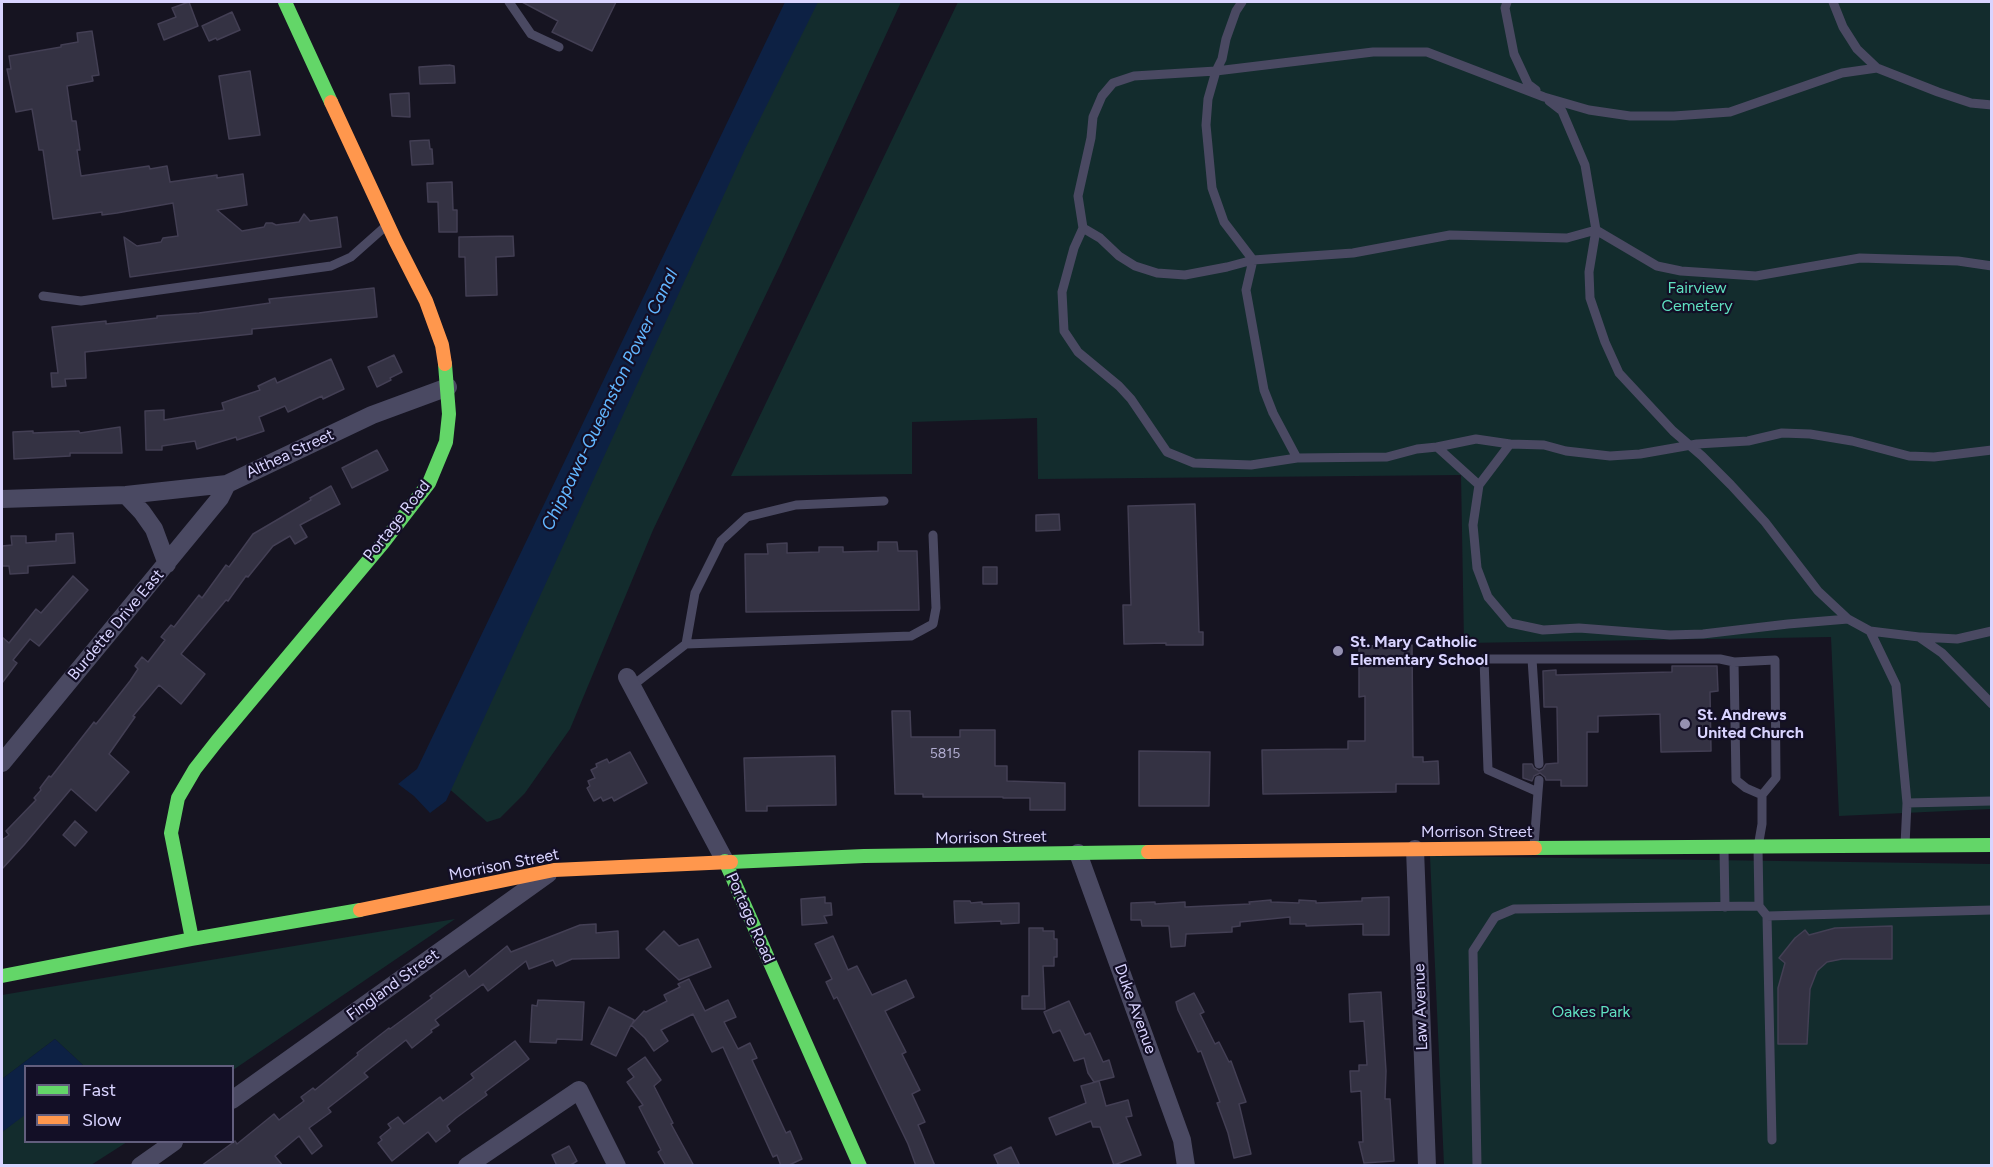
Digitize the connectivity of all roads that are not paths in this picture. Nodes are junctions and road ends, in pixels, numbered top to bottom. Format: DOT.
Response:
graph roads {
  1 [pos="285,2"];
  2 [pos="509,2"];
  3 [pos="1242,2"];
  4 [pos="1507,2"];
  5 [pos="1833,2"];
  6 [pos="559,47"];
  7 [pos="1877,68"];
  8 [pos="1216,71"];
  9 [pos="1544,97"];
  10 [pos="1992,105"];
  11 [pos="388,224"];
  12 [pos="1083,228"];
  13 [pos="1596,230"];
  14 [pos="1253,260"];
  15 [pos="1992,266"];
  16 [pos="43,296"];
  17 [pos="448,387"];
  18 [pos="1510,444"];
  19 [pos="1690,445"];
  20 [pos="1437,447"];
  21 [pos="1992,450"];
  22 [pos="1297,458"];
  23 [pos="227,484"];
  24 [pos="1479,485"];
  25 [pos="126,495"];
  26 [pos="2,499"];
  27 [pos="884,501"];
  28 [pos="933,535"];
  29 [pos="166,564"];
  30 [pos="1848,619"];
  31 [pos="1870,631"];
  32 [pos="1992,631"];
  33 [pos="1919,637"];
  34 [pos="686,644"];
  35 [pos="1532,658"];
  36 [pos="1734,662"];
  37 [pos="629,681"];
  38 [pos="1992,704"];
  39 [pos="2,763"];
  40 [pos="1539,764"];
  41 [pos="1539,780"];
  42 [pos="1538,792"];
  43 [pos="1762,795"];
  44 [pos="1992,801"];
  45 [pos="1907,803"];
  46 [pos="1992,845"];
  47 [pos="1905,846"];
  48 [pos="1724,847"];
  49 [pos="1758,847"];
  50 [pos="1534,848"];
  51 [pos="1415,849"];
  52 [pos="1078,853"];
  53 [pos="725,861"];
  54 [pos="554,870"];
  55 [pos="1760,906"];
  56 [pos="1725,907"];
  57 [pos="1992,910"];
  58 [pos="1767,916"];
  59 [pos="192,939"];
  60 [pos="2,976"];
  61 [pos="234,1099"];
  62 [pos="1772,1140"];
  63 [pos="173,1143"];
  64 [pos="140,1166"];
  65 [pos="467,1166"];
  66 [pos="617,1166"];
  67 [pos="860,1166"];
  68 [pos="1186,1166"];
  69 [pos="1426,1166"];
  70 [pos="1478,1166"];
  1 -- 11 [label="street, Portage Road"];
  2 -- 6 [label="lane"];
  3 -- 8 [label="lane"];
  4 -- 9 [label="lane"];
  5 -- 7 [label="lane"];
  7 -- 9 [label="lane"];
  7 -- 10 [label="lane"];
  8 -- 9 [label="lane"];
  8 -- 12 [label="lane"];
  8 -- 14 [label="lane"];
  9 -- 13 [label="lane"];
  11 -- 16 [label="lane"];
  11 -- 17 [label="street, Portage Road"];
  12 -- 14 [label="lane"];
  12 -- 22 [label="lane"];
  13 -- 14 [label="lane"];
  13 -- 15 [label="lane"];
  13 -- 19 [label="lane"];
  14 -- 22 [label="lane"];
  17 -- 23 [label="street, Althea Street"];
  17 -- 59 [label="street, Portage Road"];
  18 -- 19 [label="lane"];
  18 -- 20 [label="lane"];
  18 -- 24 [label="lane"];
  19 -- 21 [label="lane"];
  19 -- 30 [label="lane"];
  20 -- 22 [label="lane"];
  20 -- 24 [label="lane"];
  23 -- 25 [label="street, Althea Street"];
  23 -- 29 [label="street, Burdette Drive East"];
  24 -- 30 [label="lane"];
  25 -- 26 [label="street, Althea Street"];
  25 -- 29 [label="street"];
  27 -- 34 [label="lane"];
  28 -- 34 [label="lane"];
  29 -- 39 [label="street, Burdette Drive East"];
  30 -- 31 [label="lane"];
  31 -- 33 [label="lane"];
  31 -- 45 [label="lane"];
  32 -- 33 [label="lane"];
  33 -- 38 [label="lane"];
  34 -- 37 [label="lane"];
  35 -- 36 [label="lane"];
  35 -- 40 [label="lane"];
  35 -- 42 [label="lane"];
  36 -- 43 [label="lane"];
  36 -- 43 [label="lane"];
  37 -- 53 [label="street, Portage Road"];
  41 -- 42 [label="lane"];
  42 -- 50 [label="lane"];
  43 -- 49 [label="lane"];
  44 -- 45 [label="lane"];
  45 -- 47 [label="lane"];
  46 -- 47 [label="street, Morrison Street"];
  47 -- 49 [label="street, Morrison Street"];
  48 -- 49 [label="street, Morrison Street"];
  48 -- 50 [label="street, Morrison Street"];
  48 -- 56 [label="lane"];
  49 -- 55 [label="lane"];
  50 -- 51 [label="street, Morrison Street"];
  51 -- 52 [label="street, Morrison Street"];
  51 -- 69 [label="street, Law Avenue"];
  52 -- 53 [label="street, Morrison Street"];
  52 -- 68 [label="street, Duke Avenue"];
  53 -- 54 [label="street, Morrison Street"];
  53 -- 67 [label="street, Portage Road"];
  54 -- 59 [label="street, Morrison Street"];
  54 -- 61 [label="street, Fingland Street"];
  55 -- 56 [label="lane"];
  55 -- 58 [label="lane"];
  56 -- 70 [label="lane"];
  57 -- 58 [label="lane"];
  58 -- 62 [label="lane"];
  59 -- 60 [label="street, Morrison Street"];
  63 -- 64 [label="street"];
  65 -- 66 [label="street"];
}
